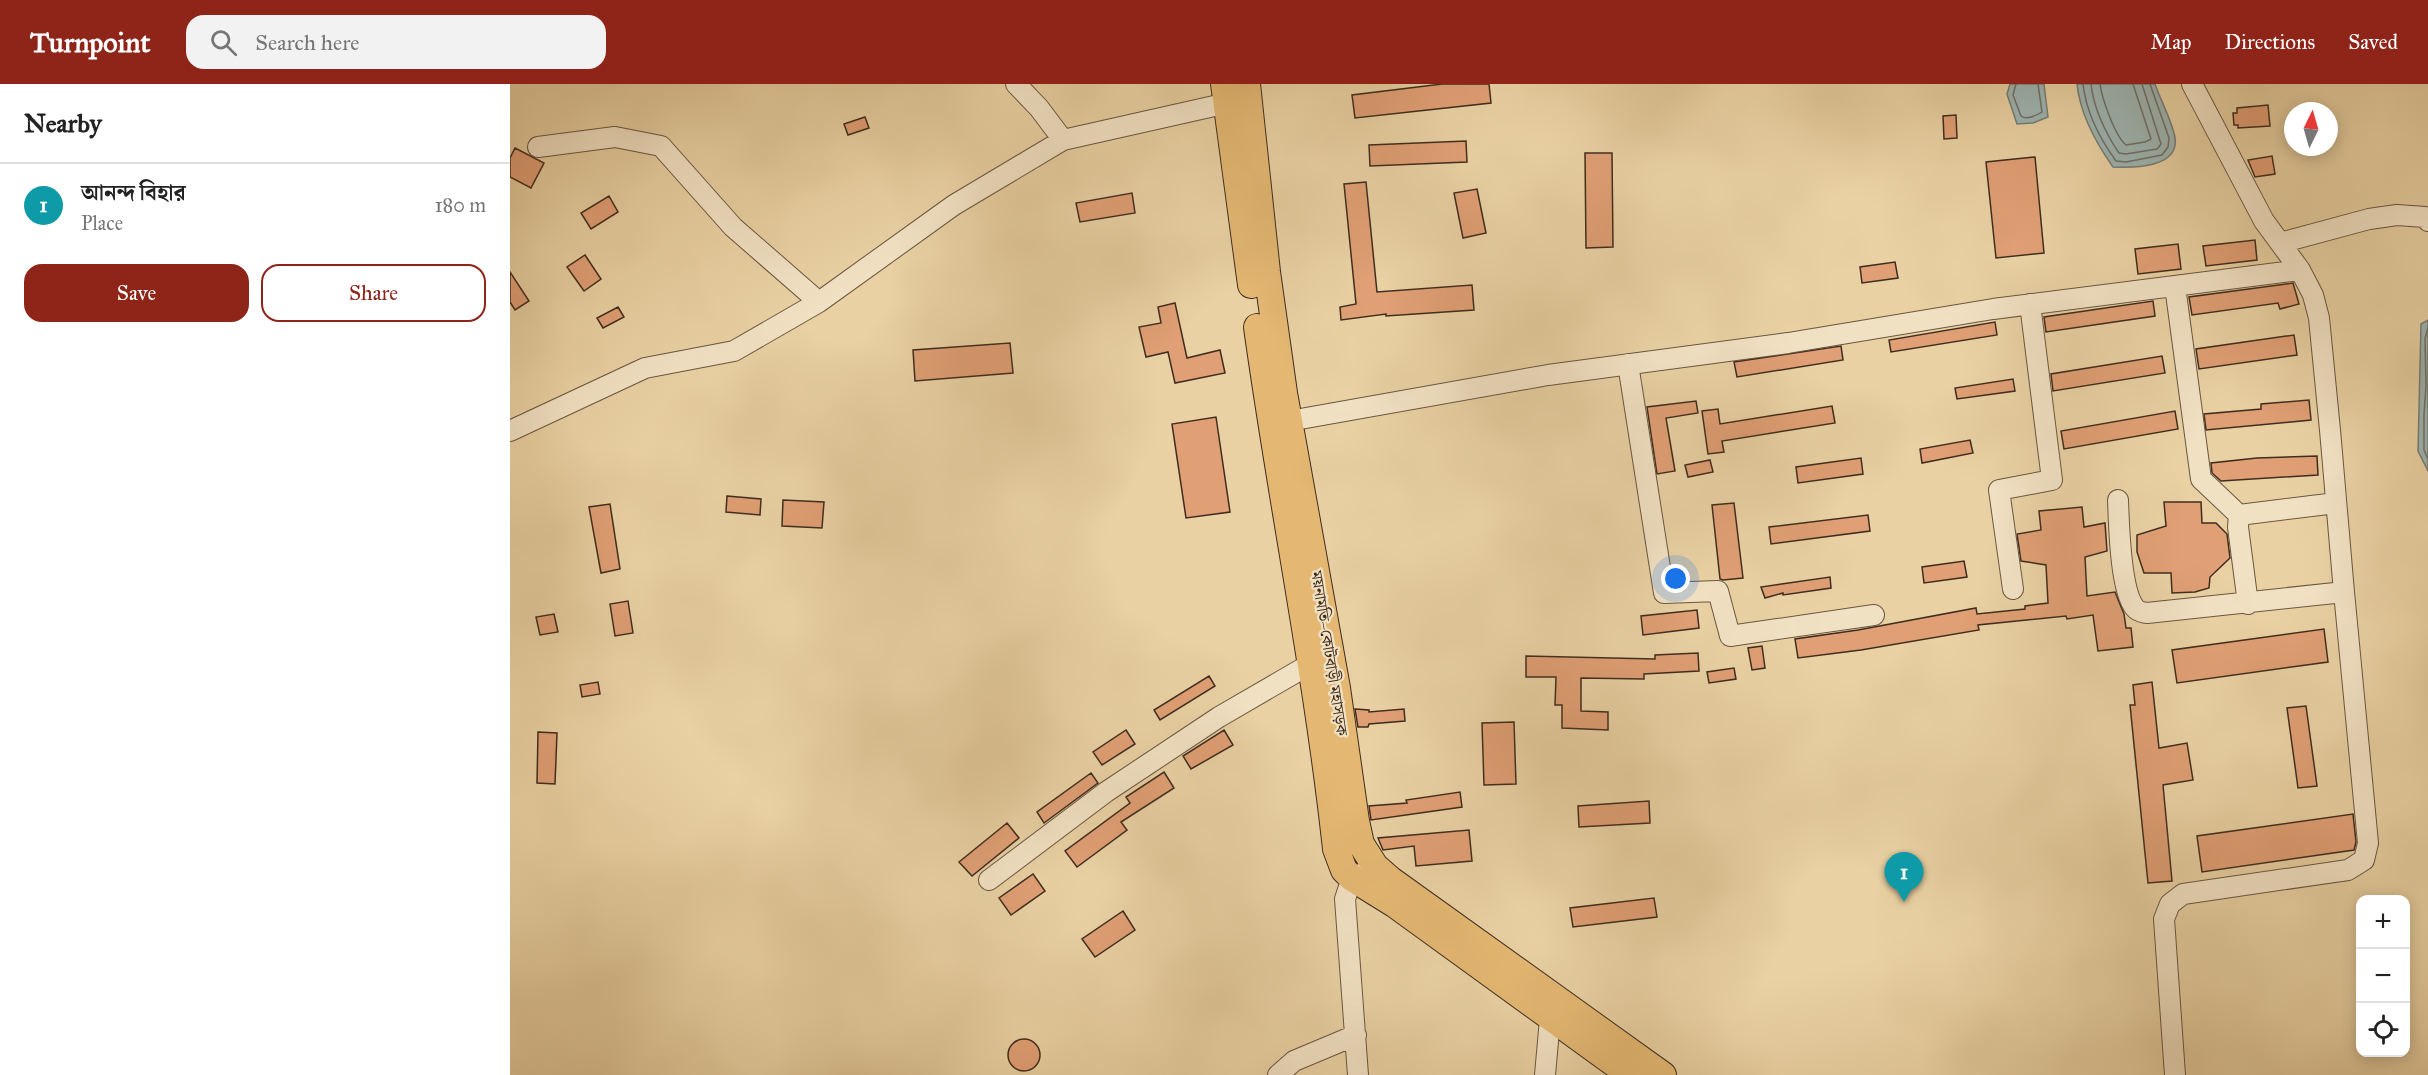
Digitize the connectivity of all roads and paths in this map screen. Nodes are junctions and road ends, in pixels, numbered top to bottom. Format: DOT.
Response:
graph roads {
  1 [pos="1016,84"];
  2 [pos="2192,84"];
  3 [pos="1236,92"];
  4 [pos="1063,140"];
  5 [pos="538,147"];
  6 [pos="2428,221"];
  7 [pos="2280,243"];
  8 [pos="2300,270"];
  9 [pos="2175,285"];
  10 [pos="819,302"];
  11 [pos="2031,304"];
  12 [pos="1628,364"];
  13 [pos="1289,421"];
  14 [pos="510,431"];
  15 [pos="2118,500"];
  16 [pos="2336,503"];
  17 [pos="2239,515"];
  18 [pos="2013,590"];
  19 [pos="2344,592"];
  20 [pos="2248,604"];
  21 [pos="1874,615"];
  22 [pos="1312,663"];
  23 [pos="1375,866"];
  24 [pos="1352,878"];
  25 [pos="989,880"];
  26 [pos="1557,1012"];
  27 [pos="1356,1035"];
  28 [pos="1278,1075"];
  29 [pos="1359,1075"];
  30 [pos="1545,1075"];
  31 [pos="1630,1075"];
  32 [pos="1663,1075"];
  33 [pos="2175,1075"];
  1 -- 4 [label="street"];
  2 -- 7 [label="street"];
  3 -- 4 [label="street"];
  3 -- 13 [label="main road, ময়নামতি–কোটবাড়ী মহাসড়ক"];
  3 -- 22 [label="main road, ময়নামতি–কোটবাড়ী মহাসড়ক"];
  4 -- 10 [label="street"];
  5 -- 10 [label="street"];
  6 -- 7 [label="street"];
  7 -- 8 [label="street"];
  8 -- 9 [label="street"];
  8 -- 16 [label="street"];
  9 -- 11 [label="street"];
  9 -- 17 [label="street"];
  10 -- 14 [label="street"];
  11 -- 12 [label="street"];
  11 -- 18 [label="street"];
  12 -- 13 [label="street"];
  12 -- 21 [label="street"];
  13 -- 23 [label="main road, ময়নামতি–কোটবাড়ী মহাসড়ক"];
  15 -- 20 [label="street"];
  16 -- 17 [label="street"];
  16 -- 19 [label="street"];
  17 -- 20 [label="street"];
  19 -- 20 [label="street"];
  19 -- 33 [label="street"];
  22 -- 24 [label="main road, ময়নামতি–কোটবাড়ী মহাসড়ক"];
  22 -- 25 [label="street"];
  23 -- 24 [label="street"];
  23 -- 26 [label="main road, ময়নামতি–কোটবাড়ী মহাসড়ক"];
  24 -- 26 [label="main road, ময়নামতি–কোটবাড়ী মহাসড়ক"];
  24 -- 27 [label="street"];
  26 -- 30 [label="street"];
  26 -- 31 [label="main road, ময়নামতি–কোটবাড়ী মহাসড়ক"];
  26 -- 32 [label="main road, ময়নামতি–কোটবাড়ী মহাসড়ক"];
  27 -- 28 [label="street"];
  27 -- 29 [label="street"];
}
